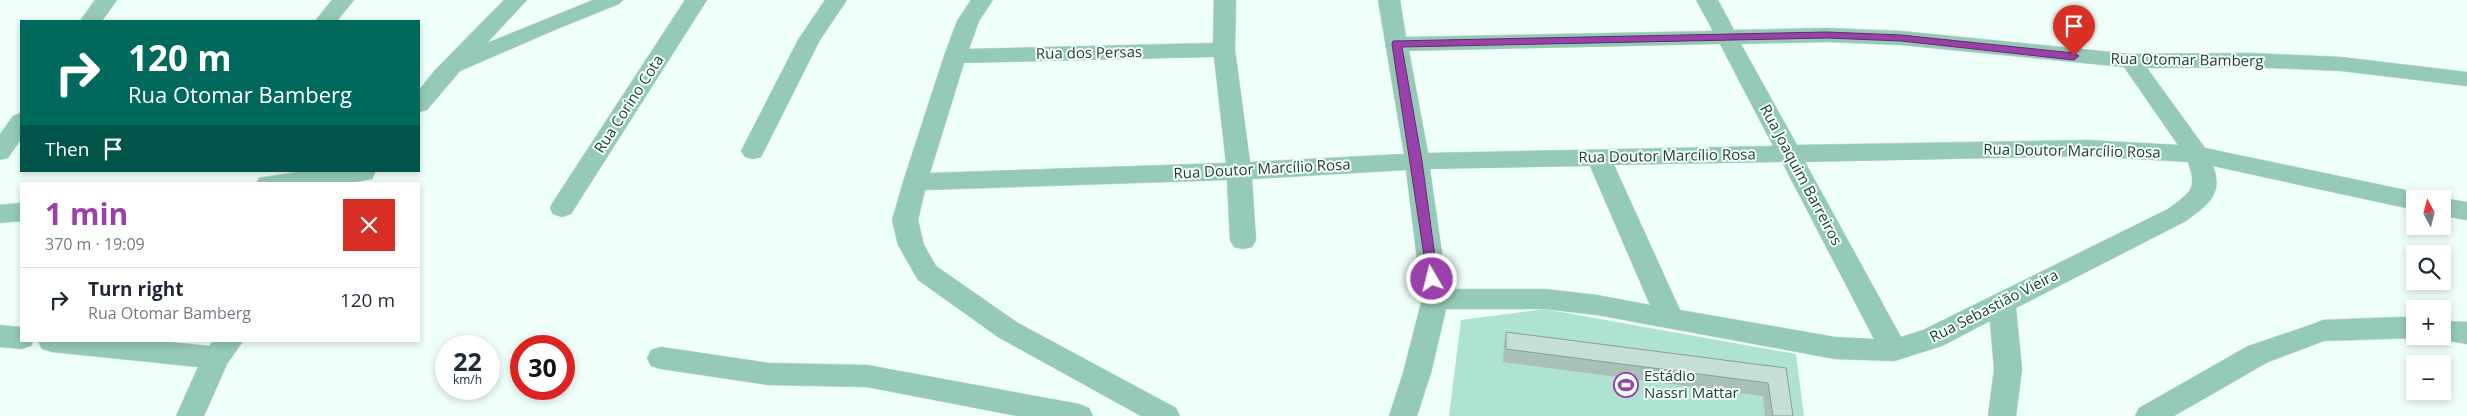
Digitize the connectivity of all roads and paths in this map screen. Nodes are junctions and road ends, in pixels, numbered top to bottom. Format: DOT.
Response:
graph roads {
  1 [pos="106,0"];
  2 [pos="343,0"];
  3 [pos="516,0"];
  4 [pos="612,0"];
  5 [pos="696,0"];
  6 [pos="836,0"];
  7 [pos="982,0"];
  8 [pos="1225,0"];
  9 [pos="1389,0"];
  10 [pos="1707,0"];
  11 [pos="92,20"];
  12 [pos="327,20"];
  13 [pos="1728,36"];
  14 [pos="1397,44"];
  15 [pos="1224,50"];
  16 [pos="955,56"];
  17 [pos="2131,61"];
  18 [pos="448,71"];
  19 [pos="420,72"];
  20 [pos="2467,79"];
  21 [pos="420,104"];
  22 [pos="20,123"];
  23 [pos="752,151"];
  24 [pos="0,152"];
  25 [pos="1790,154"];
  26 [pos="2197,154"];
  27 [pos="1598,156"];
  28 [pos="1416,161"];
  29 [pos="1239,171"];
  30 [pos="361,176"];
  31 [pos="291,182"];
  32 [pos="914,182"];
  33 [pos="2406,199"];
  34 [pos="562,208"];
  35 [pos="2451,208"];
  36 [pos="2467,211"];
  37 [pos="20,212"];
  38 [pos="0,214"];
  39 [pos="1243,240"];
  40 [pos="1435,299"];
  41 [pos="2002,301"];
  42 [pos="1670,319"];
  43 [pos="2406,327"];
  44 [pos="2451,332"];
  45 [pos="2467,333"];
  46 [pos="0,336"];
  47 [pos="20,338"];
  48 [pos="71,342"];
  49 [pos="223,350"];
  50 [pos="1894,350"];
  51 [pos="661,358"];
  52 [pos="190,416"];
  53 [pos="1079,416"];
  54 [pos="1166,416"];
  55 [pos="1403,416"];
  56 [pos="2002,416"];
  57 [pos="2149,416"];
  1 -- 11 [label="street"];
  2 -- 12 [label="street"];
  3 -- 18 [label="street"];
  4 -- 18 [label="street"];
  5 -- 34 [label="street, Rua Corino Cota"];
  6 -- 23 [label="street"];
  7 -- 16 [label="street"];
  8 -- 15 [label="street"];
  9 -- 14 [label="street"];
  10 -- 13 [label="street, Rua Joaquim Barreiros"];
  13 -- 14 [label="street, Rua Otomar Bamberg"];
  13 -- 17 [label="street, Rua Otomar Bamberg"];
  13 -- 25 [label="street, Rua Joaquim Barreiros"];
  14 -- 28 [label="street"];
  15 -- 16 [label="street, Rua dos Persas"];
  15 -- 29 [label="street"];
  16 -- 32 [label="street"];
  17 -- 20 [label="street, Rua Otomar Bamberg"];
  17 -- 26 [label="street, Rua Sebastião Vieira"];
  18 -- 19 [label="street"];
  18 -- 21 [label="street"];
  22 -- 24 [label="street"];
  25 -- 26 [label="street, Rua Doutor Marcílio Rosa"];
  25 -- 27 [label="street, Rua Doutor Marcílio Rosa"];
  25 -- 50 [label="street, Rua Joaquim Barreiros"];
  26 -- 33 [label="street, Rua Doutor Marcílio Rosa"];
  26 -- 41 [label="street, Rua Sebastião Vieira"];
  27 -- 28 [label="street, Rua Doutor Marcílio Rosa"];
  27 -- 42 [label="street"];
  28 -- 29 [label="street, Rua Doutor Marcílio Rosa"];
  28 -- 40 [label="street"];
  29 -- 32 [label="street, Rua Doutor Marcílio Rosa"];
  29 -- 39 [label="street"];
  30 -- 31 [label="street"];
  32 -- 54 [label="street"];
  35 -- 36 [label="street"];
  37 -- 38 [label="street"];
  40 -- 42 [label="street, Rua Sebastião Vieira"];
  40 -- 55 [label="street"];
  41 -- 50 [label="street, Rua Sebastião Vieira"];
  41 -- 56 [label="street"];
  42 -- 50 [label="street, Rua Sebastião Vieira"];
  43 -- 57 [label="street"];
  44 -- 45 [label="street"];
  46 -- 47 [label="street"];
  48 -- 49 [label="street"];
  49 -- 52 [label="street"];
  51 -- 53 [label="street"];
}
